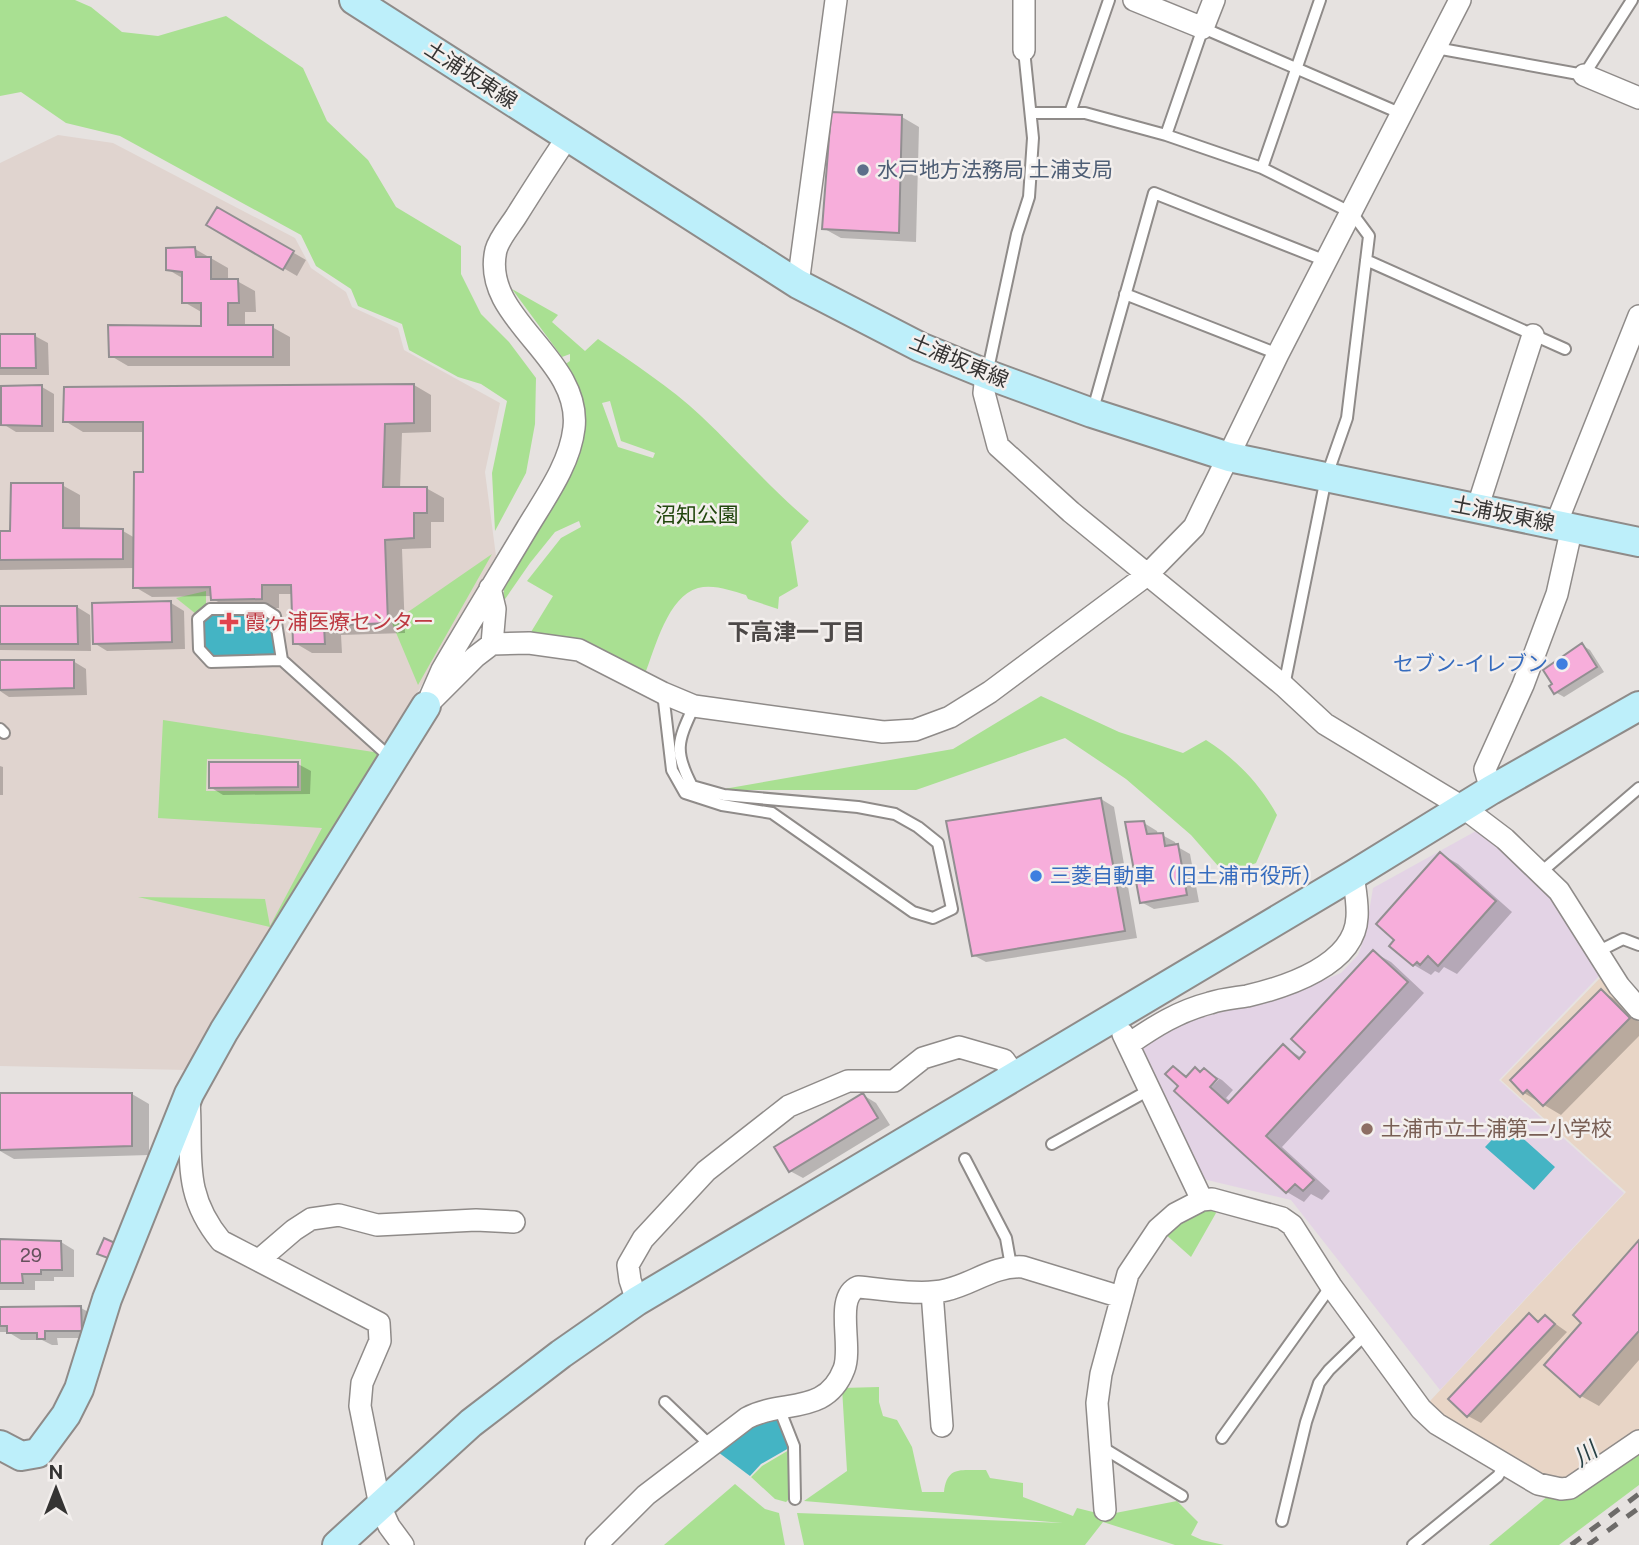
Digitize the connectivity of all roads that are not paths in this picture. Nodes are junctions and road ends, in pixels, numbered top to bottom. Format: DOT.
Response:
graph roads {
  1 [pos="355,0"];
  2 [pos="836,0"];
  3 [pos="1024,0"];
  4 [pos="1109,0"];
  5 [pos="1134,0"];
  6 [pos="1214,0"];
  7 [pos="1320,0"];
  8 [pos="1460,0"];
  9 [pos="1632,0"];
  10 [pos="1203,28"];
  11 [pos="1436,48"];
  12 [pos="1024,50"];
  13 [pos="1297,69"];
  14 [pos="1584,75"];
  15 [pos="1639,98"];
  16 [pos="1031,113"];
  17 [pos="1070,113"];
  18 [pos="1402,114"];
  19 [pos="1166,135"];
  20 [pos="567,138"];
  21 [pos="1262,168"];
  22 [pos="1352,214"];
  23 [pos="1366,260"];
  24 [pos="1326,261"];
  25 [pos="797,284"];
  26 [pos="1125,294"];
  27 [pos="1639,316"];
  28 [pos="1533,335"];
  29 [pos="1565,349"];
  30 [pos="1279,354"];
  31 [pos="986,374"];
  32 [pos="1092,413"];
  33 [pos="1229,457"];
  34 [pos="1326,478"];
  35 [pos="1477,509"];
  36 [pos="1564,525"];
  37 [pos="1639,542"];
  38 [pos="1147,575"];
  39 [pos="490,588"];
  40 [pos="492,644"];
  41 [pos="282,660"];
  42 [pos="1284,686"];
  43 [pos="663,693"];
  44 [pos="426,706"];
  45 [pos="694,706"];
  46 [pos="1639,706"];
  47 [pos="394,761"];
  48 [pos="1639,788"];
  49 [pos="1491,790"];
  50 [pos="1464,808"];
  51 [pos="1540,873"];
  52 [pos="1353,875"];
  53 [pos="1639,945"];
  54 [pos="1597,952"];
  55 [pos="1639,1009"];
  56 [pos="1112,1018"];
  57 [pos="1129,1044"];
  58 [pos="1015,1076"];
  59 [pos="1150,1089"];
  60 [pos="189,1094"];
  61 [pos="1052,1144"];
  62 [pos="965,1159"];
  63 [pos="1202,1200"];
  64 [pos="514,1222"];
  65 [pos="259,1260"];
  66 [pos="1011,1266"];
  67 [pos="1331,1286"];
  68 [pos="932,1292"];
  69 [pos="1121,1297"];
  70 [pos="637,1301"];
  71 [pos="1366,1334"];
  72 [pos="665,1402"];
  73 [pos="779,1408"];
  74 [pos="942,1426"];
  75 [pos="1222,1438"];
  76 [pos="1639,1441"];
  77 [pos="0,1445"];
  78 [pos="1100,1446"];
  79 [pos="712,1447"];
  80 [pos="1505,1464"];
  81 [pos="1182,1496"];
  82 [pos="795,1499"];
  83 [pos="380,1506"];
  84 [pos="1105,1510"];
  85 [pos="1282,1521"];
  86 [pos="337,1545"];
  87 [pos="403,1545"];
  88 [pos="596,1545"];
  89 [pos="1412,1545"];
  1 -- 20 [label="street, 土浦坂東線"];
  2 -- 25 [label="street"];
  3 -- 12 [label="street"];
  4 -- 17 [label="lane"];
  5 -- 10 [label="street"];
  6 -- 10 [label="street"];
  7 -- 13 [label="lane"];
  8 -- 11 [label="street"];
  9 -- 14 [label="lane"];
  10 -- 13 [label="lane"];
  10 -- 19 [label="lane"];
  11 -- 14 [label="lane"];
  11 -- 18 [label="street"];
  12 -- 16 [label="lane"];
  13 -- 18 [label="lane"];
  13 -- 21 [label="lane"];
  14 -- 15 [label="street"];
  16 -- 17 [label="lane"];
  16 -- 31 [label="lane"];
  17 -- 19 [label="lane"];
  18 -- 22 [label="street"];
  19 -- 21 [label="lane"];
  20 -- 25 [label="street, 土浦坂東線"];
  20 -- 39 [label="street"];
  21 -- 22 [label="lane"];
  22 -- 23 [label="lane"];
  22 -- 24 [label="street"];
  23 -- 28 [label="lane"];
  23 -- 34 [label="lane"];
  24 -- 26 [label="lane"];
  24 -- 30 [label="street"];
  25 -- 31 [label="street, 土浦坂東線"];
  26 -- 30 [label="lane"];
  26 -- 32 [label="lane"];
  27 -- 36 [label="street"];
  28 -- 29 [label="lane"];
  28 -- 35 [label="street"];
  30 -- 33 [label="street"];
  31 -- 32 [label="street, 土浦坂東線"];
  31 -- 38 [label="street"];
  32 -- 33 [label="street, 土浦坂東線"];
  33 -- 34 [label="street, 土浦坂東線"];
  33 -- 38 [label="street"];
  34 -- 35 [label="street, 土浦坂東線"];
  34 -- 42 [label="lane"];
  35 -- 36 [label="street, 土浦坂東線"];
  36 -- 37 [label="street, 土浦坂東線"];
  36 -- 49 [label="street"];
  38 -- 42 [label="street"];
  38 -- 45 [label="street"];
  39 -- 40 [label="street"];
  39 -- 44 [label="street"];
  40 -- 43 [label="street"];
  40 -- 44 [label="street"];
  41 -- 41 [label="lane"];
  41 -- 47 [label="lane"];
  42 -- 50 [label="street"];
  43 -- 45 [label="street"];
  43 -- 45 [label="lane"];
  44 -- 47 [label="street"];
  46 -- 49 [label="street"];
  47 -- 60 [label="street"];
  48 -- 51 [label="lane"];
  49 -- 50 [label="street"];
  50 -- 51 [label="street"];
  50 -- 52 [label="street"];
  51 -- 54 [label="street"];
  52 -- 56 [label="street"];
  52 -- 57 [label="street"];
  53 -- 54 [label="lane"];
  54 -- 55 [label="street"];
  56 -- 57 [label="street"];
  56 -- 58 [label="street"];
  57 -- 59 [label="street"];
  58 -- 70 [label="street"];
  58 -- 70 [label="street"];
  59 -- 61 [label="lane"];
  59 -- 63 [label="street"];
  60 -- 65 [label="street"];
  60 -- 77 [label="street"];
  62 -- 66 [label="lane"];
  63 -- 67 [label="street"];
  63 -- 69 [label="street"];
  64 -- 65 [label="street"];
  65 -- 83 [label="street"];
  66 -- 68 [label="street"];
  66 -- 69 [label="street"];
  67 -- 71 [label="street"];
  67 -- 75 [label="lane"];
  68 -- 73 [label="street"];
  68 -- 74 [label="street"];
  69 -- 78 [label="street"];
  70 -- 83 [label="street"];
  71 -- 80 [label="street"];
  71 -- 85 [label="lane"];
  72 -- 79 [label="lane"];
  73 -- 79 [label="street"];
  73 -- 82 [label="lane"];
  76 -- 80 [label="street"];
  78 -- 81 [label="lane"];
  78 -- 84 [label="street"];
  79 -- 88 [label="street"];
  80 -- 89 [label="lane"];
  83 -- 86 [label="street"];
  83 -- 87 [label="street"];
}
